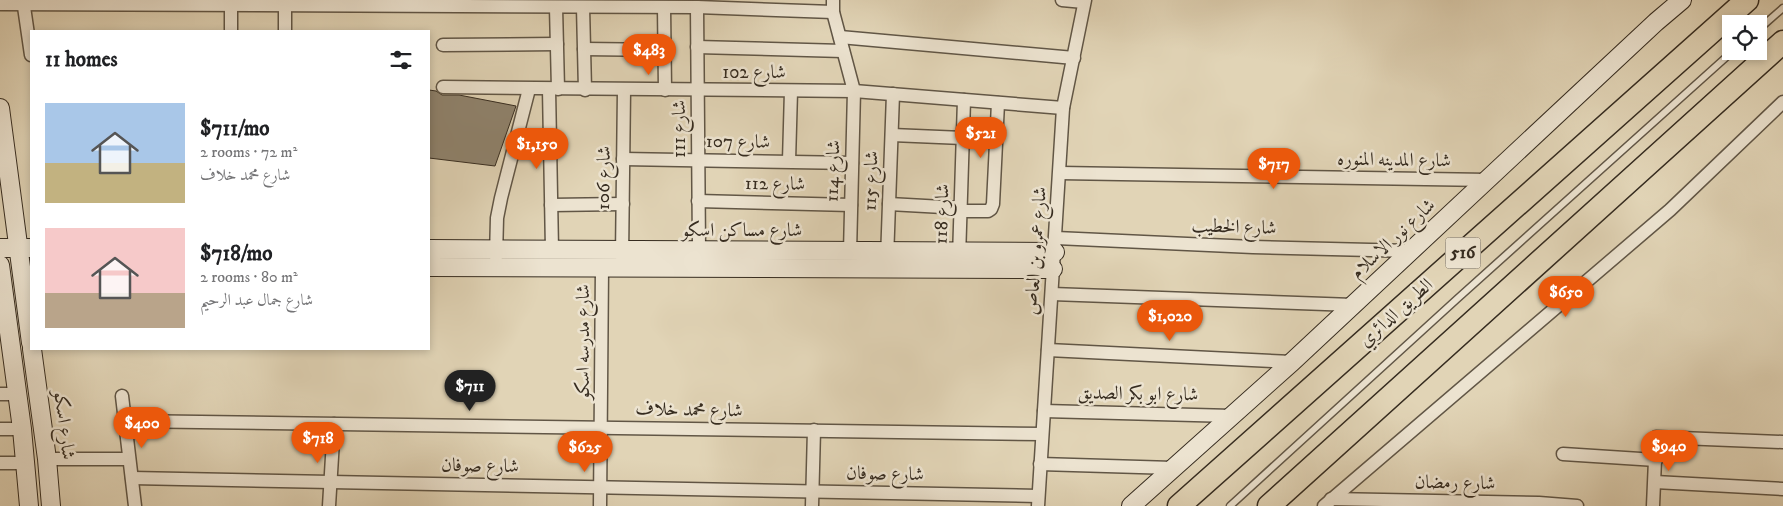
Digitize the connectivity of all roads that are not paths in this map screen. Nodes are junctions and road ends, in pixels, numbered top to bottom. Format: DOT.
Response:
graph roads {
  1 [pos="1062,0"];
  2 [pos="1682,0"];
  3 [pos="1747,0"];
  4 [pos="1084,1"];
  5 [pos="23,2"];
  6 [pos="112,2"];
  7 [pos="246,3"];
  8 [pos="403,3"];
  9 [pos="0,4"];
  10 [pos="726,4"];
  11 [pos="775,5"];
  12 [pos="231,6"];
  13 [pos="285,6"];
  14 [pos="833,6"];
  15 [pos="556,7"];
  16 [pos="583,7"];
  17 [pos="664,7"];
  18 [pos="697,7"];
  19 [pos="1783,8"];
  20 [pos="1767,22"];
  21 [pos="230,30"];
  22 [pos="284,30"];
  23 [pos="840,37"];
  24 [pos="1783,42"];
  25 [pos="443,44"];
  26 [pos="557,44"];
  27 [pos="697,47"];
  28 [pos="30,48"];
  29 [pos="584,49"];
  30 [pos="665,50"];
  31 [pos="844,51"];
  32 [pos="1074,58"];
  33 [pos="1722,60"];
  34 [pos="443,87"];
  35 [pos="529,89"];
  36 [pos="553,89"];
  37 [pos="585,90"];
  38 [pos="624,90"];
  39 [pos="665,90"];
  40 [pos="698,90"];
  41 [pos="790,91"];
  42 [pos="854,91"];
  43 [pos="893,94"];
  44 [pos="964,100"];
  45 [pos="1783,102"];
  46 [pos="998,103"];
  47 [pos="0,108"];
  48 [pos="1063,108"];
  49 [pos="892,135"];
  50 [pos="963,138"];
  51 [pos="623,159"];
  52 [pos="698,160"];
  53 [pos="789,161"];
  54 [pos="852,163"];
  55 [pos="1060,174"];
  56 [pos="1488,180"];
  57 [pos="698,201"];
  58 [pos="623,204"];
  59 [pos="889,204"];
  60 [pos="551,205"];
  61 [pos="851,205"];
  62 [pos="961,209"];
  63 [pos="0,248"];
  64 [pos="25,248"];
  65 [pos="430,250"];
  66 [pos="552,250"];
  67 [pos="699,250"];
  68 [pos="1411,251"];
  69 [pos="850,252"];
  70 [pos="1055,253"];
  71 [pos="496,258"];
  72 [pos="622,259"];
  73 [pos="774,259"];
  74 [pos="887,260"];
  75 [pos="959,260"];
  76 [pos="0,265"];
  77 [pos="26,265"];
  78 [pos="430,267"];
  79 [pos="602,267"];
  80 [pos="1052,294"];
  81 [pos="2,296"];
  82 [pos="1354,305"];
  83 [pos="30,327"];
  84 [pos="6,344"];
  85 [pos="32,350"];
  86 [pos="1048,350"];
  87 [pos="1292,362"];
  88 [pos="9,394"];
  89 [pos="122,396"];
  90 [pos="1044,411"];
  91 [pos="1232,416"];
  92 [pos="125,421"];
  93 [pos="334,424"];
  94 [pos="601,428"];
  95 [pos="0,429"];
  96 [pos="22,429"];
  97 [pos="814,430"];
  98 [pos="1042,434"];
  99 [pos="1783,442"];
  100 [pos="1563,454"];
  101 [pos="47,459"];
  102 [pos="129,459"];
  103 [pos="1656,460"];
  104 [pos="0,463"];
  105 [pos="25,463"];
  106 [pos="1040,464"];
  107 [pos="1173,468"];
  108 [pos="132,478"];
  109 [pos="330,482"];
  110 [pos="1655,482"];
  111 [pos="600,487"];
  112 [pos="1783,489"];
  113 [pos="812,491"];
  114 [pos="1038,501"];
  115 [pos="1328,503"];
  116 [pos="1401,503"];
  117 [pos="1435,504"];
  118 [pos="1488,504"];
  119 [pos="1539,505"];
  120 [pos="28,506"];
  121 [pos="51,506"];
  122 [pos="135,506"];
  123 [pos="329,506"];
  124 [pos="600,506"];
  125 [pos="812,506"];
  126 [pos="1131,506"];
  127 [pos="1179,506"];
  128 [pos="1230,506"];
  129 [pos="1269,506"];
  130 [pos="1577,506"];
  131 [pos="1653,506"];
  1 -- 4 [label="street"];
  2 -- 56 [label="street, شارع نور الاسلام"];
  3 -- 127 [label="highway, الطريق الدائري / 516"];
  4 -- 32 [label="street, شارع عمرو بن العاص"];
  5 -- 6 [label="street"];
  5 -- 9 [label="street"];
  5 -- 28 [label="street"];
  6 -- 12 [label="street"];
  7 -- 12 [label="street"];
  7 -- 13 [label="street"];
  8 -- 13 [label="street"];
  8 -- 15 [label="street"];
  10 -- 11 [label="street"];
  10 -- 18 [label="street"];
  11 -- 14 [label="street"];
  12 -- 21 [label="street"];
  13 -- 22 [label="street"];
  14 -- 23 [label="street, شارع 114"];
  15 -- 16 [label="street"];
  15 -- 26 [label="street"];
  16 -- 17 [label="street"];
  16 -- 29 [label="street"];
  17 -- 18 [label="street"];
  17 -- 30 [label="street"];
  18 -- 27 [label="street, شارع 111"];
  19 -- 20 [label="lane"];
  23 -- 31 [label="street, شارع 114"];
  23 -- 32 [label="street"];
  24 -- 129 [label="highway"];
  25 -- 26 [label="street"];
  26 -- 36 [label="street"];
  27 -- 31 [label="street"];
  27 -- 40 [label="street, شارع 111"];
  29 -- 30 [label="street"];
  29 -- 37 [label="street"];
  30 -- 39 [label="street"];
  31 -- 42 [label="street, شارع 114"];
  32 -- 48 [label="street, شارع عمرو بن العاص"];
  33 -- 128 [label="lane"];
  34 -- 35 [label="street, شارع 102"];
  35 -- 36 [label="street, شارع 102"];
  35 -- 71 [label="street"];
  36 -- 37 [label="street, شارع 102"];
  36 -- 60 [label="street"];
  37 -- 38 [label="street, شارع 102"];
  38 -- 39 [label="street, شارع 102"];
  38 -- 51 [label="street, شارع 106"];
  39 -- 40 [label="street, شارع 102"];
  40 -- 41 [label="street, شارع 102"];
  40 -- 52 [label="street, شارع 111"];
  41 -- 42 [label="street, شارع 102"];
  41 -- 53 [label="street"];
  42 -- 43 [label="street, شارع 102"];
  42 -- 54 [label="street, شارع 114"];
  43 -- 44 [label="street, شارع 102"];
  43 -- 49 [label="street, شارع 115"];
  44 -- 46 [label="street, شارع 102"];
  44 -- 50 [label="street, شارع 118"];
  45 -- 115 [label="street"];
  46 -- 48 [label="street, شارع 102"];
  46 -- 62 [label="street"];
  47 -- 64 [label="street"];
  48 -- 55 [label="street, شارع عمرو بن العاص"];
  49 -- 50 [label="street"];
  49 -- 59 [label="street, شارع 115"];
  50 -- 62 [label="street, شارع 118"];
  51 -- 52 [label="street, شارع 107"];
  51 -- 58 [label="street, شارع 106"];
  52 -- 53 [label="street, شارع 107"];
  52 -- 57 [label="street, شارع 111"];
  53 -- 54 [label="street, شارع 107"];
  54 -- 61 [label="street, شارع 114"];
  55 -- 56 [label="street, شارع المدينه المنوره"];
  55 -- 70 [label="street, شارع عمرو بن العاص"];
  56 -- 68 [label="street, شارع نور الاسلام"];
  57 -- 61 [label="street, شارع 112"];
  57 -- 67 [label="street, شارع 111"];
  58 -- 60 [label="street"];
  58 -- 72 [label="street, شارع 106"];
  59 -- 62 [label="street"];
  59 -- 74 [label="street, شارع 115"];
  60 -- 66 [label="street"];
  61 -- 69 [label="street, شارع 114"];
  62 -- 75 [label="street, شارع 118"];
  63 -- 64 [label="street"];
  64 -- 77 [label="street"];
  65 -- 71 [label="street, شارع مساكن اسكو"];
  66 -- 71 [label="street, شارع مساكن اسكو"];
  66 -- 72 [label="street, شارع مساكن اسكو"];
  67 -- 72 [label="street, شارع مساكن اسكو"];
  67 -- 73 [label="street, شارع مساكن اسكو"];
  68 -- 70 [label="street, شارع الخطيب"];
  68 -- 82 [label="street, شارع نور الاسلام"];
  69 -- 73 [label="street, شارع مساكن اسكو"];
  69 -- 74 [label="street, شارع مساكن اسكو"];
  70 -- 75 [label="street, شارع مساكن اسكو"];
  70 -- 80 [label="street, شارع عمرو بن العاص"];
  71 -- 78 [label="street, شارع مساكن اسكو"];
  71 -- 79 [label="street, شارع مساكن اسكو"];
  72 -- 73 [label="street, شارع مساكن اسكو"];
  72 -- 79 [label="street, شارع مساكن اسكو"];
  73 -- 74 [label="street, شارع مساكن اسكو"];
  74 -- 75 [label="street, شارع مساكن اسكو"];
  76 -- 77 [label="street"];
  76 -- 81 [label="street"];
  77 -- 83 [label="street"];
  79 -- 94 [label="street, شارع مدرسه اسكو"];
  80 -- 82 [label="street"];
  80 -- 86 [label="street, شارع عمرو بن العاص"];
  81 -- 84 [label="street"];
  82 -- 87 [label="street, شارع نور الاسلام"];
  84 -- 88 [label="street"];
  85 -- 101 [label="street, شارع اسكو"];
  86 -- 87 [label="street"];
  86 -- 90 [label="street, شارع عمرو بن العاص"];
  87 -- 91 [label="street, شارع نور الاسلام"];
  88 -- 96 [label="street"];
  89 -- 92 [label="street"];
  90 -- 91 [label="street, شارع ابو بكر الصديق"];
  90 -- 98 [label="street, شارع عمرو بن العاص"];
  91 -- 107 [label="street, شارع نور الاسلام"];
  92 -- 93 [label="street, شارع محمد خلاف"];
  92 -- 102 [label="street"];
  93 -- 94 [label="street, شارع محمد خلاف"];
  93 -- 109 [label="street"];
  94 -- 97 [label="street, شارع محمد خلاف"];
  94 -- 111 [label="street, شارع مدرسه اسكو"];
  95 -- 96 [label="street"];
  96 -- 105 [label="street"];
  97 -- 98 [label="street, شارع محمد خلاف"];
  97 -- 113 [label="street"];
  98 -- 106 [label="street, شارع عمرو بن العاص"];
  99 -- 103 [label="street"];
  100 -- 103 [label="street"];
  101 -- 102 [label="street"];
  101 -- 121 [label="street, شارع اسكو"];
  102 -- 108 [label="street"];
  103 -- 110 [label="street"];
  104 -- 105 [label="street"];
  105 -- 120 [label="street"];
  106 -- 107 [label="street"];
  106 -- 114 [label="street, شارع عمرو بن العاص"];
  107 -- 126 [label="street, شارع نور الاسلام"];
  108 -- 109 [label="street, شارع صوفان"];
  108 -- 122 [label="street"];
  109 -- 111 [label="street, شارع صوفان"];
  109 -- 123 [label="street"];
  110 -- 112 [label="street"];
  110 -- 131 [label="street"];
  111 -- 113 [label="street, شارع صوفان"];
  111 -- 124 [label="street, شارع مدرسه اسكو"];
  113 -- 114 [label="street, شارع صوفان"];
  113 -- 125 [label="street"];
  115 -- 116 [label="street, شارع رمضان"];
  116 -- 117 [label="street, شارع رمضان"];
  117 -- 118 [label="street, شارع رمضان"];
  118 -- 119 [label="street, شارع رمضان"];
  119 -- 130 [label="street, شارع رمضان"];
}
